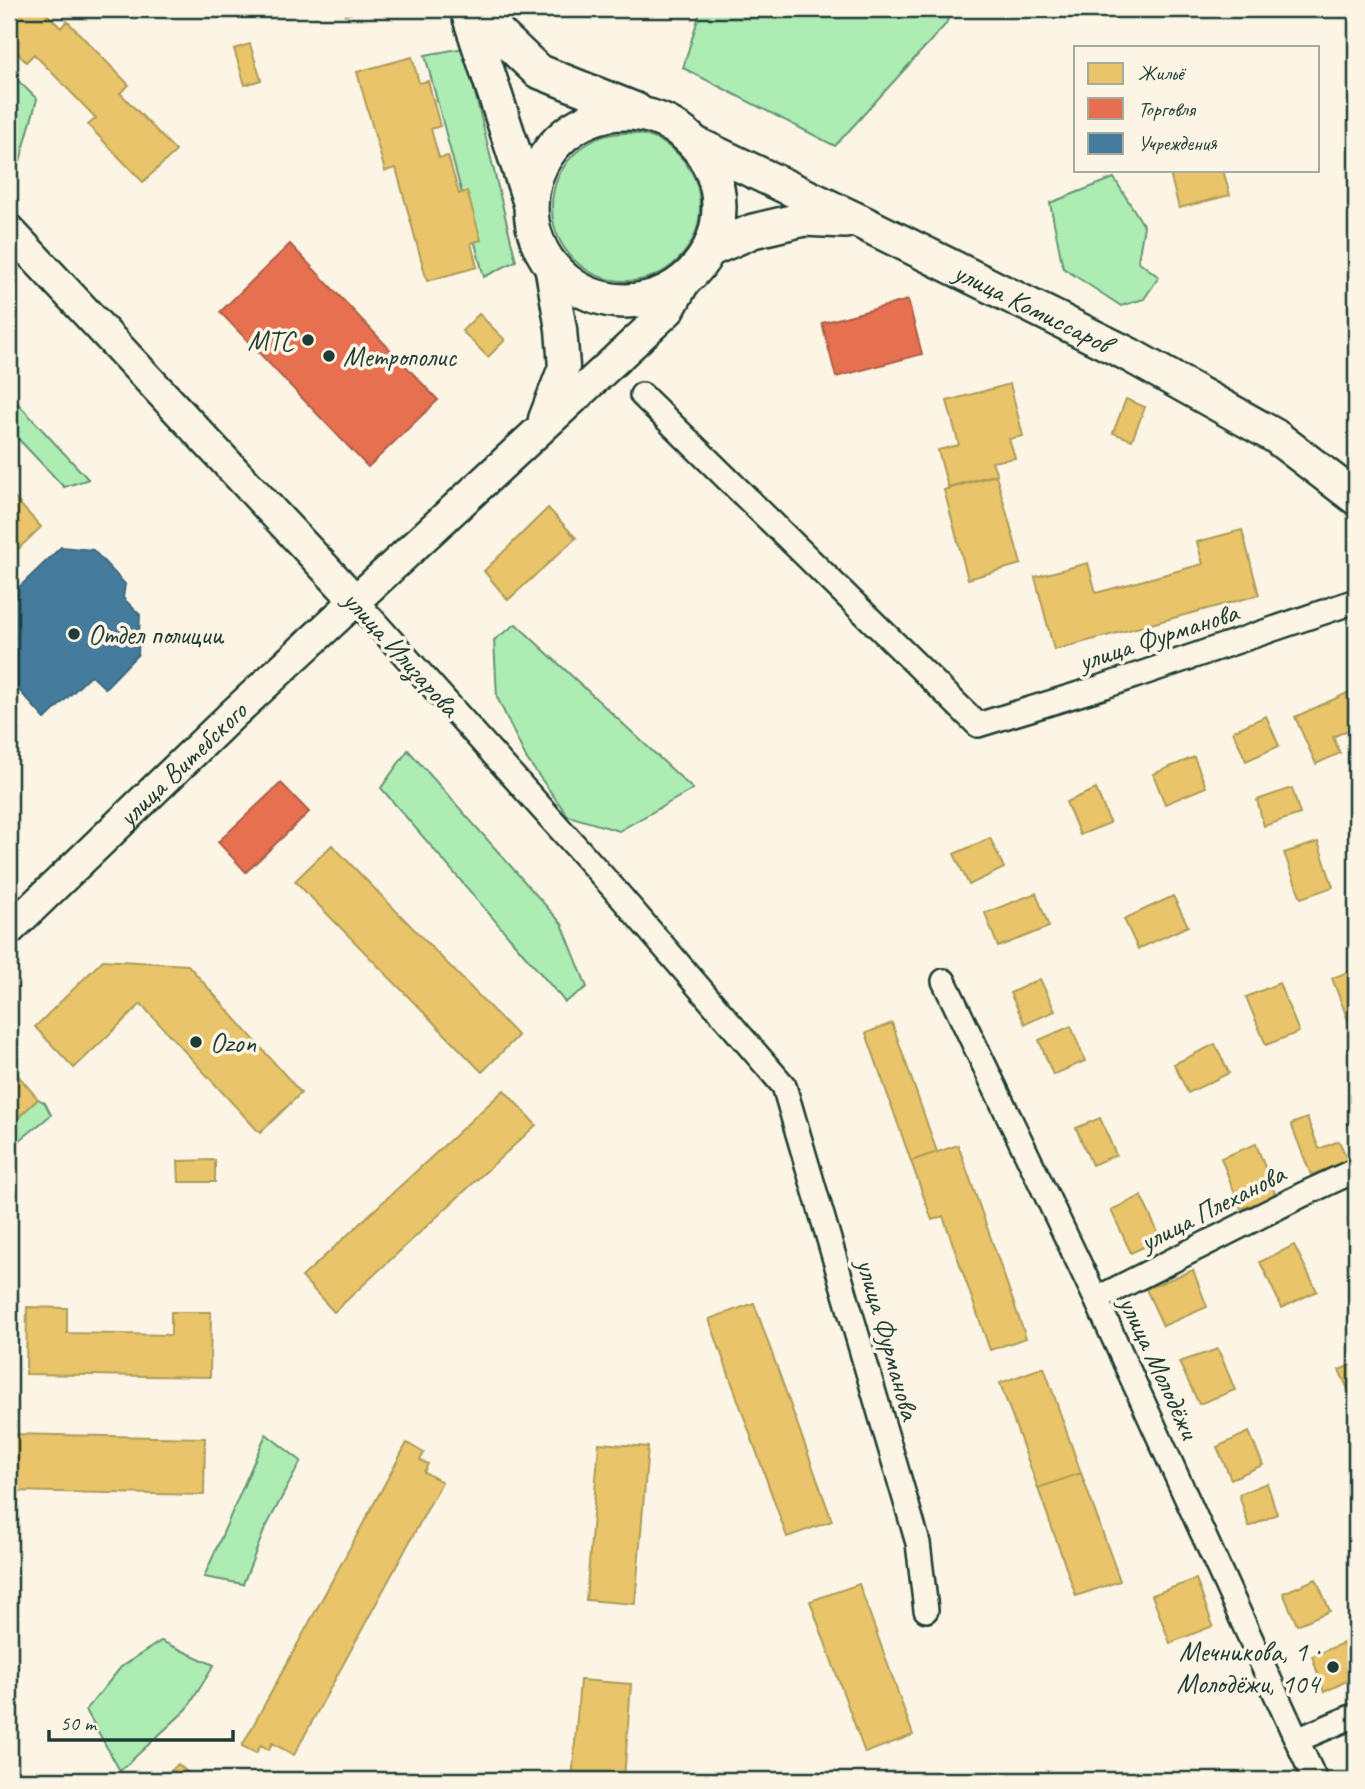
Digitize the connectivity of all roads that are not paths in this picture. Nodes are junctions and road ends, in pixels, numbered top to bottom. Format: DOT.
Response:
graph roads {
  1 [pos="467,9"];
  2 [pos="483,9"];
  3 [pos="651,116"];
  4 [pos="696,144"];
  5 [pos="530,205"];
  6 [pos="861,222"];
  7 [pos="9,230"];
  8 [pos="710,249"];
  9 [pos="550,265"];
  10 [pos="685,281"];
  11 [pos="642,395"];
  12 [pos="542,426"];
  13 [pos="1356,498"];
  14 [pos="355,600"];
  15 [pos="1356,601"];
  16 [pos="9,930"];
  17 [pos="944,981"];
  18 [pos="784,1086"];
  19 [pos="1356,1170"];
  20 [pos="1096,1299"];
  21 [pos="926,1609"];
  22 [pos="1356,1715"];
  23 [pos="1297,1740"];
  24 [pos="1315,1780"];
  1 -- 5 [label="main road"];
  2 -- 3 [label="main road"];
  3 -- 4 [label="main road"];
  3 -- 5 [label="main road"];
  4 -- 6 [label="main road, улица Комиссаров"];
  4 -- 8 [label="main road"];
  5 -- 9 [label="main road"];
  6 -- 8 [label="main road"];
  6 -- 13 [label="main road, улица Комиссаров"];
  7 -- 14 [label="street, улица Илизарова"];
  8 -- 10 [label="main road"];
  9 -- 10 [label="main road"];
  9 -- 12 [label="street"];
  10 -- 12 [label="street, улица Витебского"];
  11 -- 15 [label="street, улица Фурманова"];
  12 -- 14 [label="street, улица Витебского"];
  14 -- 16 [label="street, улица Витебского"];
  14 -- 18 [label="street, улица Илизарова"];
  17 -- 20 [label="street, улица Молодёжи"];
  18 -- 21 [label="street, улица Фурманова"];
  19 -- 20 [label="street, улица Плеханова"];
  20 -- 23 [label="street, улица Молодёжи"];
  22 -- 23 [label="street"];
  23 -- 24 [label="street, улица Молодёжи"];
}
